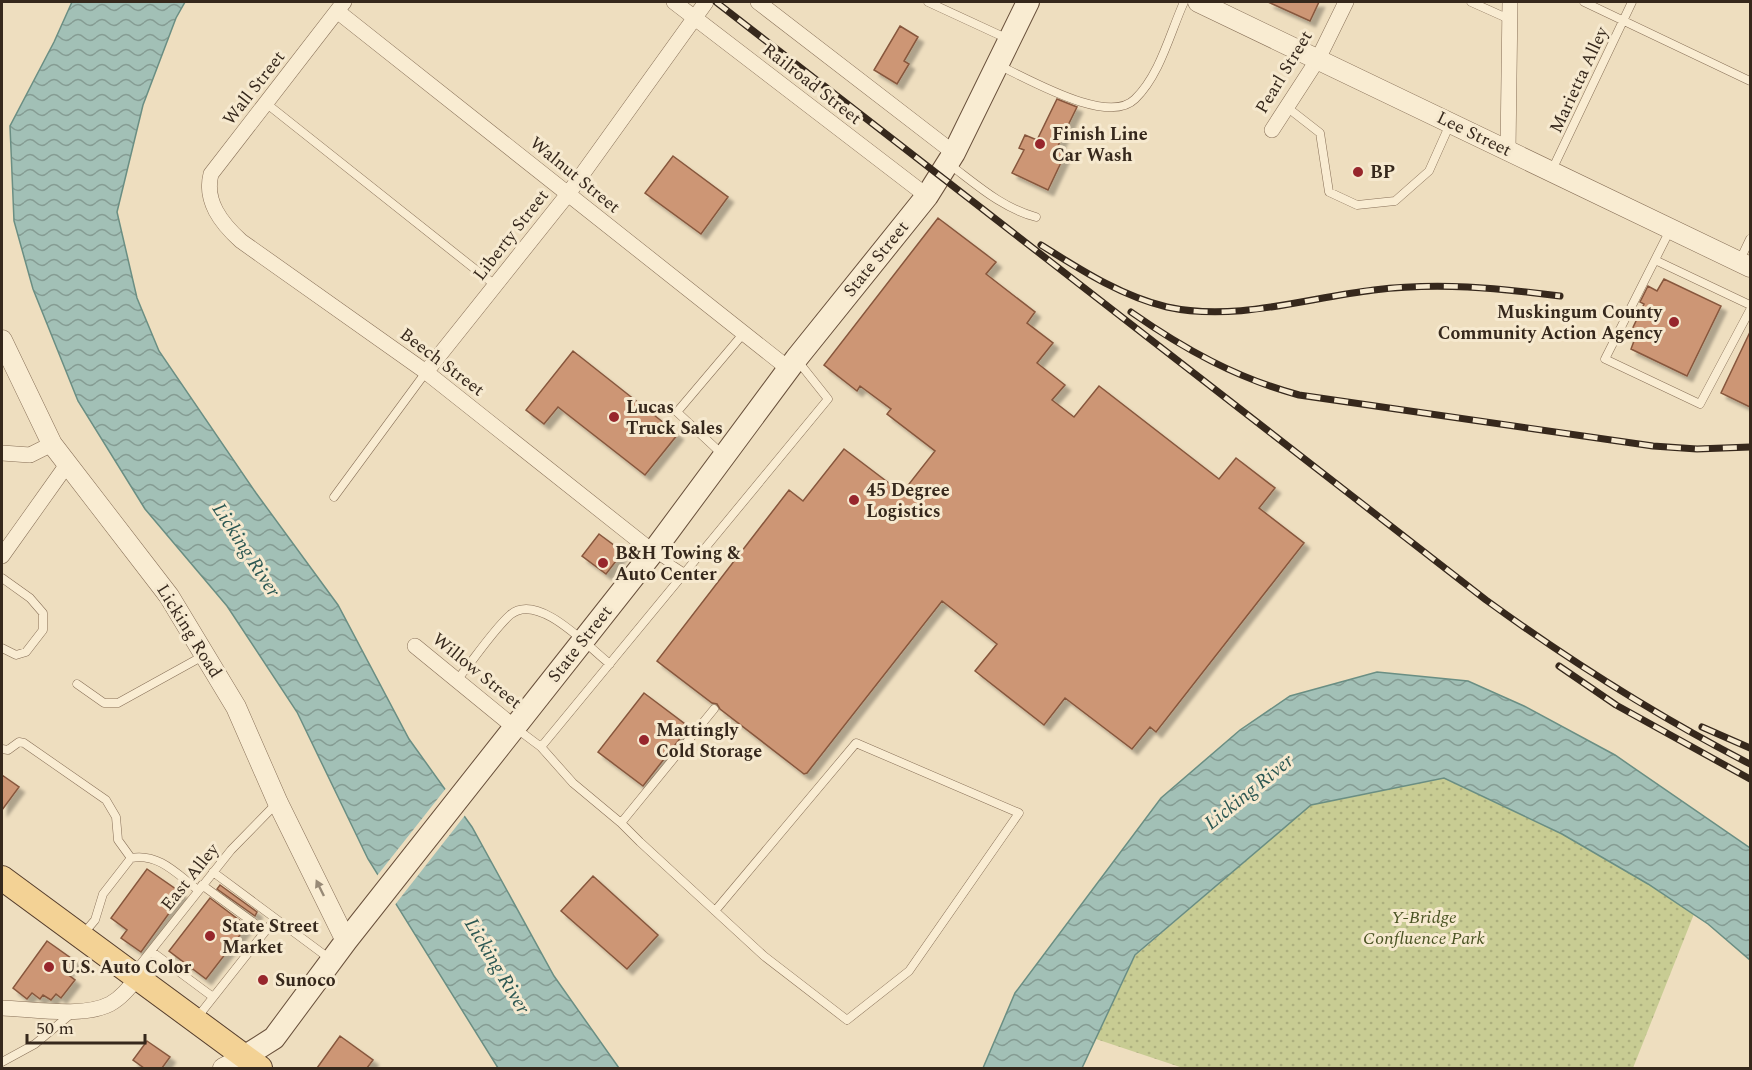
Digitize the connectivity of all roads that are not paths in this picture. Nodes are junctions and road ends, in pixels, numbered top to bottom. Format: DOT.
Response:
graph roads {
  1 [pos="674,2"];
  2 [pos="705,2"];
  3 [pos="758,2"];
  4 [pos="928,2"];
  5 [pos="1028,2"];
  6 [pos="1184,2"];
  7 [pos="1198,2"];
  8 [pos="1346,2"];
  9 [pos="1472,2"];
  10 [pos="1510,2"];
  11 [pos="1584,2"];
  12 [pos="1632,2"];
  13 [pos="340,6"];
  14 [pos="696,19"];
  15 [pos="1509,19"];
  16 [pos="1623,20"];
  17 [pos="1009,40"];
  18 [pos="1318,59"];
  19 [pos="997,64"];
  20 [pos="1750,81"];
  21 [pos="267,104"];
  22 [pos="1288,108"];
  23 [pos="1451,123"];
  24 [pos="1272,130"];
  25 [pos="1508,150"];
  26 [pos="951,158"];
  27 [pos="1552,171"];
  28 [pos="568,194"];
  29 [pos="927,196"];
  30 [pos="211,202"];
  31 [pos="1036,218"];
  32 [pos="1671,229"];
  33 [pos="1750,239"];
  34 [pos="1655,260"];
  35 [pos="1745,265"];
  36 [pos="495,285"];
  37 [pos="1750,305"];
  38 [pos="1750,310"];
  39 [pos="743,334"];
  40 [pos="2,340"];
  41 [pos="793,364"];
  42 [pos="426,372"];
  43 [pos="52,444"];
  44 [pos="2,453"];
  45 [pos="725,456"];
  46 [pos="66,466"];
  47 [pos="334,496"];
  48 [pos="653,552"];
  49 [pos="2,556"];
  50 [pos="683,572"];
  51 [pos="2,578"];
  52 [pos="582,642"];
  53 [pos="415,646"];
  54 [pos="2,648"];
  55 [pos="205,655"];
  56 [pos="609,664"];
  57 [pos="457,680"];
  58 [pos="77,684"];
  59 [pos="714,709"];
  60 [pos="514,727"];
  61 [pos="541,747"];
  62 [pos="2,749"];
  63 [pos="278,803"];
  64 [pos="621,823"];
  65 [pos="131,858"];
  66 [pos="213,872"];
  67 [pos="2,878"];
  68 [pos="200,887"];
  69 [pos="715,911"];
  70 [pos="275,919"];
  71 [pos="265,931"];
  72 [pos="352,934"];
  73 [pos="81,937"];
  74 [pos="151,951"];
  75 [pos="331,960"];
  76 [pos="135,976"];
  77 [pos="213,997"];
  78 [pos="2,1008"];
  79 [pos="75,1011"];
  80 [pos="195,1021"];
  81 [pos="2,1062"];
  82 [pos="242,1065"];
  1 -- 14 [label="street, Railroad Street"];
  2 -- 14 [label="street, Liberty Street"];
  3 -- 26 [label="street, Railroad Street"];
  4 -- 17 [label="lane"];
  5 -- 17 [label="main road, State Street"];
  6 -- 19 [label="lane"];
  7 -- 18 [label="street, Lee Street"];
  8 -- 18 [label="street, Pearl Street"];
  9 -- 15 [label="lane"];
  10 -- 15 [label="street"];
  11 -- 16 [label="lane"];
  12 -- 16 [label="lane, Marietta Alley"];
  13 -- 21 [label="street, Wall Street"];
  13 -- 28 [label="street, Walnut Street"];
  14 -- 28 [label="street, Liberty Street"];
  14 -- 29 [label="street, Railroad Street"];
  15 -- 25 [label="street"];
  16 -- 20 [label="lane"];
  16 -- 27 [label="lane, Marietta Alley"];
  17 -- 19 [label="main road, State Street"];
  18 -- 22 [label="street, Pearl Street"];
  18 -- 23 [label="street, Lee Street"];
  19 -- 26 [label="main road, State Street"];
  21 -- 30 [label="street, Wall Street"];
  21 -- 36 [label="lane"];
  22 -- 23 [label="lane"];
  22 -- 24 [label="street, Pearl Street"];
  23 -- 25 [label="street, Lee Street"];
  25 -- 27 [label="street, Lee Street"];
  26 -- 29 [label="main road, State Street"];
  26 -- 31 [label="lane"];
  27 -- 32 [label="street, Lee Street"];
  28 -- 36 [label="street, Liberty Street"];
  28 -- 39 [label="street, Walnut Street"];
  29 -- 41 [label="main road, State Street"];
  30 -- 42 [label="street, Beech Street"];
  32 -- 34 [label="lane"];
  32 -- 35 [label="street, Lee Street"];
  33 -- 35 [label="lane"];
  34 -- 37 [label="lane"];
  34 -- 38 [label="lane"];
  36 -- 42 [label="street, Liberty Street"];
  39 -- 41 [label="street, Walnut Street"];
  39 -- 45 [label="lane"];
  40 -- 43 [label="street, Licking Road"];
  41 -- 45 [label="main road, State Street"];
  41 -- 50 [label="lane"];
  42 -- 47 [label="lane"];
  42 -- 48 [label="street, Beech Street"];
  43 -- 44 [label="street"];
  43 -- 46 [label="street, Licking Road"];
  45 -- 48 [label="main road, State Street"];
  46 -- 49 [label="street"];
  46 -- 55 [label="street, Licking Road"];
  48 -- 50 [label="lane"];
  48 -- 52 [label="main road, State Street"];
  50 -- 56 [label="lane"];
  51 -- 54 [label="lane"];
  52 -- 56 [label="lane"];
  52 -- 57 [label="lane"];
  52 -- 60 [label="main road, State Street"];
  53 -- 57 [label="street, Willow Street"];
  55 -- 58 [label="lane"];
  55 -- 63 [label="street, Licking Road"];
  56 -- 61 [label="lane"];
  57 -- 60 [label="street, Willow Street"];
  59 -- 64 [label="lane"];
  60 -- 61 [label="lane"];
  60 -- 72 [label="main road, State Street"];
  61 -- 64 [label="lane"];
  62 -- 65 [label="lane"];
  63 -- 66 [label="lane, East Alley"];
  72 -- 63 [label="street, Licking Road, one-way"];
  64 -- 69 [label="lane"];
  65 -- 68 [label="lane"];
  65 -- 73 [label="lane"];
  66 -- 68 [label="lane, East Alley"];
  66 -- 70 [label="lane"];
  67 -- 73 [label="main road"];
  68 -- 71 [label="lane"];
  68 -- 74 [label="lane, East Alley"];
  69 -- 69 [label="lane"];
  70 -- 71 [label="lane"];
  70 -- 75 [label="lane"];
  71 -- 77 [label="lane"];
  72 -- 75 [label="main road, State Street"];
  73 -- 76 [label="main road"];
  74 -- 76 [label="lane, East Alley"];
  74 -- 77 [label="lane"];
  75 -- 82 [label="main road, State Street"];
  76 -- 79 [label="street"];
  76 -- 80 [label="main road"];
  77 -- 80 [label="lane"];
  78 -- 79 [label="street"];
  79 -- 81 [label="lane"];
  80 -- 82 [label="main road"];
}
